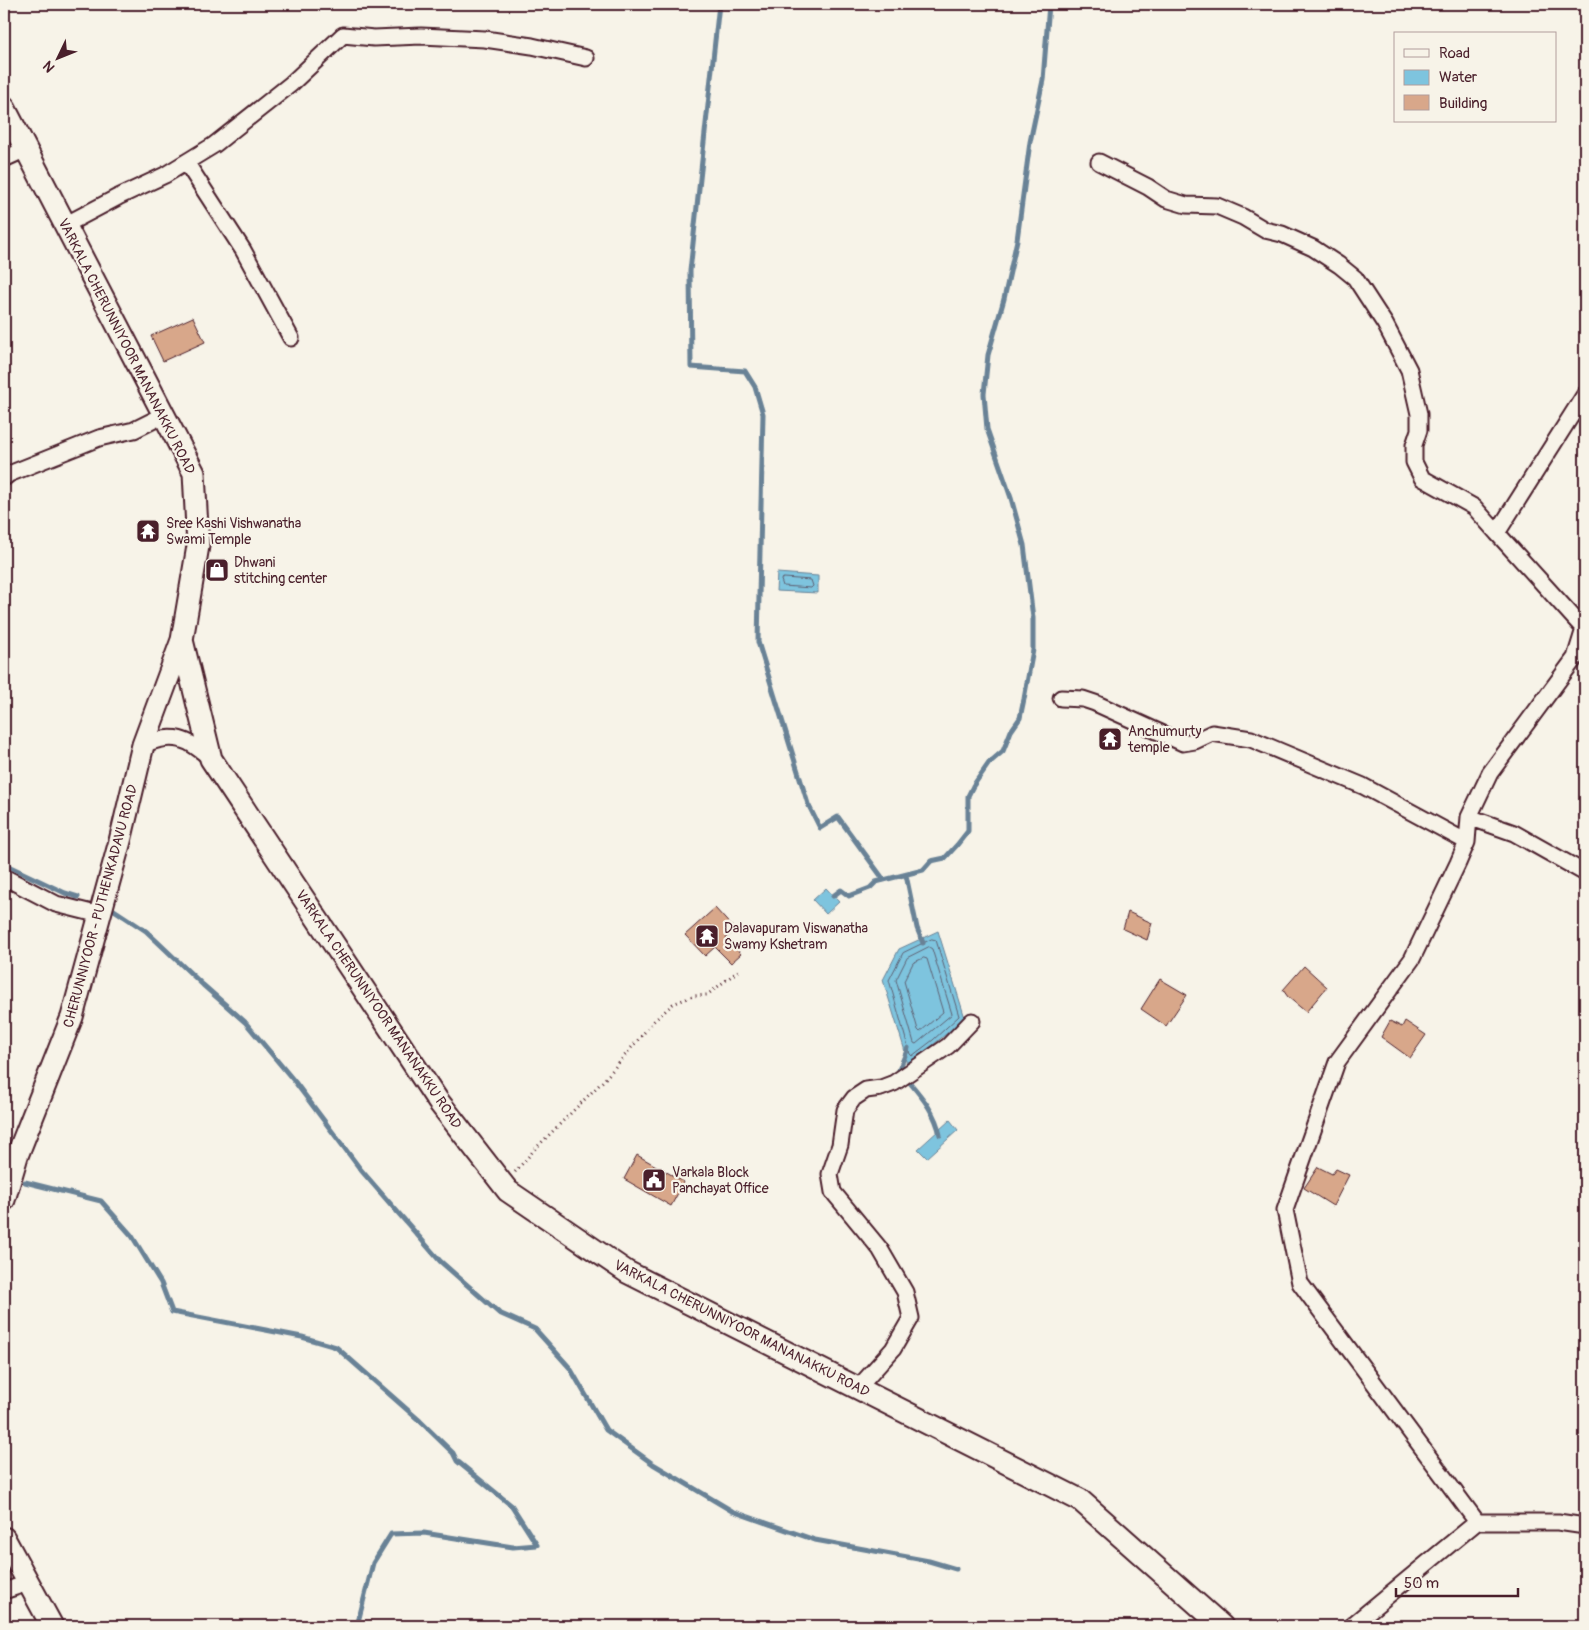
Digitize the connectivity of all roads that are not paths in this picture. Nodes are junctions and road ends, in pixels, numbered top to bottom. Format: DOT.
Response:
graph roads {
  1 [pos="586,58"];
  2 [pos="4,107"];
  3 [pos="26,149"];
  4 [pos="4,158"];
  5 [pos="186,162"];
  6 [pos="1099,162"];
  7 [pos="65,225"];
  8 [pos="291,338"];
  9 [pos="1585,394"];
  10 [pos="164,415"];
  11 [pos="4,478"];
  12 [pos="1497,533"];
  13 [pos="182,640"];
  14 [pos="1580,661"];
  15 [pos="1061,698"];
  16 [pos="143,745"];
  17 [pos="211,759"];
  18 [pos="1469,817"];
  19 [pos="1467,842"];
  20 [pos="1585,873"];
  21 [pos="4,877"];
  22 [pos="100,915"];
  23 [pos="972,1021"];
  24 [pos="10,1156"];
  25 [pos="4,1200"];
  26 [pos="858,1388"];
  27 [pos="1477,1522"];
  28 [pos="1585,1526"];
  29 [pos="4,1538"];
  30 [pos="28,1583"];
  31 [pos="4,1590"];
  32 [pos="52,1626"];
  33 [pos="1222,1626"];
  34 [pos="1351,1626"];
  1 -- 5 [label="street"];
  2 -- 3 [label="main road, VARKALA CHERUNNIYOOR MANANAKKU ROAD"];
  3 -- 4 [label="street"];
  3 -- 7 [label="main road, VARKALA CHERUNNIYOOR MANANAKKU ROAD"];
  5 -- 7 [label="street"];
  5 -- 8 [label="street"];
  6 -- 12 [label="street"];
  7 -- 10 [label="main road, VARKALA CHERUNNIYOOR MANANAKKU ROAD"];
  9 -- 12 [label="street"];
  10 -- 11 [label="street"];
  10 -- 13 [label="main road, VARKALA CHERUNNIYOOR MANANAKKU ROAD"];
  12 -- 14 [label="street"];
  13 -- 16 [label="main road, CHERUNNIYOOR - PUTHENKADAVU ROAD"];
  13 -- 17 [label="main road, VARKALA CHERUNNIYOOR MANANAKKU ROAD"];
  14 -- 18 [label="street"];
  15 -- 19 [label="street"];
  16 -- 17 [label="street"];
  16 -- 22 [label="main road, CHERUNNIYOOR - PUTHENKADAVU ROAD"];
  17 -- 26 [label="main road, VARKALA CHERUNNIYOOR MANANAKKU ROAD"];
  18 -- 19 [label="street"];
  18 -- 20 [label="street"];
  19 -- 27 [label="street"];
  21 -- 22 [label="street"];
  22 -- 24 [label="main road, CHERUNNIYOOR - PUTHENKADAVU ROAD"];
  23 -- 26 [label="street"];
  24 -- 25 [label="main road, CHERUNNIYOOR - PUTHENKADAVU ROAD"];
  26 -- 33 [label="main road, VARKALA CHERUNNIYOOR MANANAKKU ROAD"];
  27 -- 28 [label="street"];
  27 -- 34 [label="street"];
  29 -- 30 [label="main road"];
  30 -- 31 [label="street"];
  30 -- 32 [label="main road"];
}
